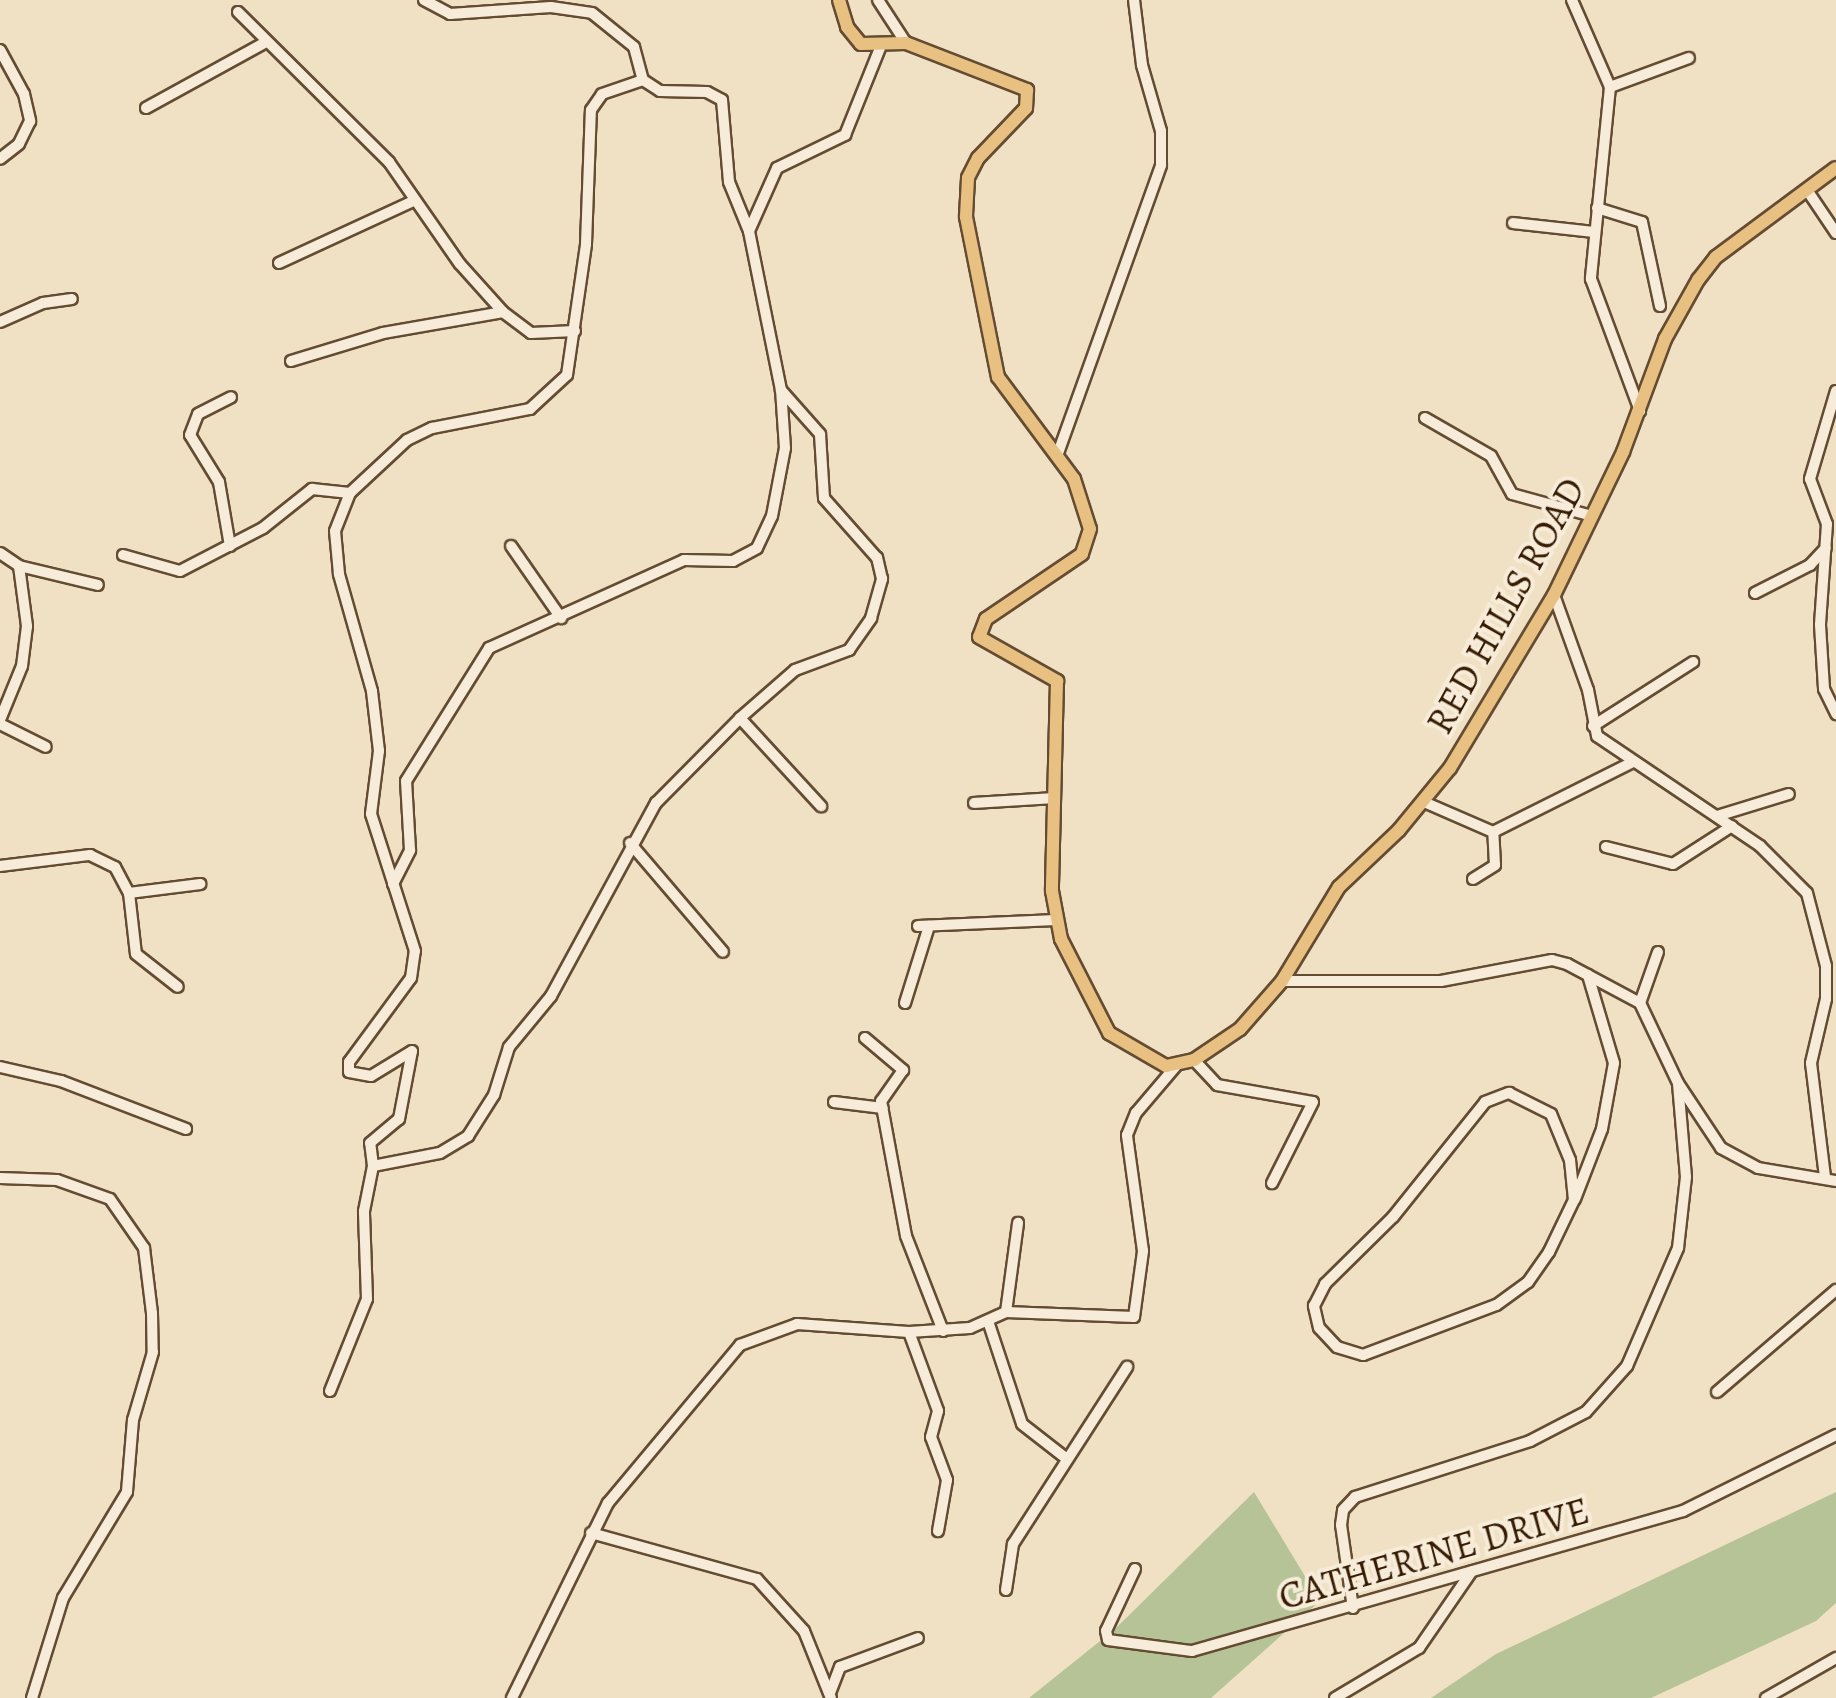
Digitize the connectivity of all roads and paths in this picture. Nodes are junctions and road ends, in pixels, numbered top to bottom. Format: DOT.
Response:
graph roads {
  1 [pos="424,0"];
  2 [pos="839,0"];
  3 [pos="878,0"];
  4 [pos="1134,0"];
  5 [pos="1572,0"];
  6 [pos="238,12"];
  7 [pos="266,42"];
  8 [pos="906,43"];
  9 [pos="880,48"];
  10 [pos="0,50"];
  11 [pos="1689,58"];
  12 [pos="643,80"];
  13 [pos="1610,87"];
  14 [pos="146,108"];
  15 [pos="0,159"];
  16 [pos="1836,168"];
  17 [pos="1808,190"];
  18 [pos="413,200"];
  19 [pos="1597,208"];
  20 [pos="1513,223"];
  21 [pos="749,231"];
  22 [pos="1594,232"];
  23 [pos="1836,233"];
  24 [pos="278,263"];
  25 [pos="72,299"];
  26 [pos="1660,306"];
  27 [pos="502,312"];
  28 [pos="0,322"];
  29 [pos="575,331"];
  30 [pos="291,362"];
  31 [pos="781,390"];
  32 [pos="1836,391"];
  33 [pos="230,397"];
  34 [pos="1640,412"];
  35 [pos="1426,418"];
  36 [pos="1058,456"];
  37 [pos="350,493"];
  38 [pos="1592,516"];
  39 [pos="230,546"];
  40 [pos="511,546"];
  41 [pos="1827,548"];
  42 [pos="0,553"];
  43 [pos="123,556"];
  44 [pos="19,566"];
  45 [pos="98,585"];
  46 [pos="1754,593"];
  47 [pos="1554,596"];
  48 [pos="561,618"];
  49 [pos="1694,662"];
  50 [pos="1836,714"];
  51 [pos="740,718"];
  52 [pos="0,722"];
  53 [pos="1593,726"];
  54 [pos="46,747"];
  55 [pos="1633,762"];
  56 [pos="1789,794"];
  57 [pos="1054,798"];
  58 [pos="1424,802"];
  59 [pos="974,804"];
  60 [pos="821,806"];
  61 [pos="1717,816"];
  62 [pos="1732,826"];
  63 [pos="1493,832"];
  64 [pos="630,843"];
  65 [pos="1606,847"];
  66 [pos="0,866"];
  67 [pos="1474,879"];
  68 [pos="200,884"];
  69 [pos="393,884"];
  70 [pos="129,893"];
  71 [pos="1056,920"];
  72 [pos="722,952"];
  73 [pos="1658,952"];
  74 [pos="1588,975"];
  75 [pos="1282,980"];
  76 [pos="178,987"];
  77 [pos="905,1002"];
  78 [pos="1640,1003"];
  79 [pos="865,1038"];
  80 [pos="1194,1060"];
  81 [pos="1176,1066"];
  82 [pos="0,1067"];
  83 [pos="1678,1083"];
  84 [pos="834,1102"];
  85 [pos="882,1108"];
  86 [pos="186,1129"];
  87 [pos="373,1166"];
  88 [pos="0,1178"];
  89 [pos="1830,1179"];
  90 [pos="1272,1183"];
  91 [pos="1574,1200"];
  92 [pos="1018,1224"];
  93 [pos="1836,1290"];
  94 [pos="1006,1312"];
  95 [pos="988,1321"];
  96 [pos="943,1331"];
  97 [pos="909,1332"];
  98 [pos="1126,1367"];
  99 [pos="330,1390"];
  100 [pos="1717,1392"];
  101 [pos="1836,1435"];
  102 [pos="1067,1460"];
  103 [pos="938,1532"];
  104 [pos="591,1533"];
  105 [pos="1136,1569"];
  106 [pos="1473,1570"];
  107 [pos="1006,1590"];
  108 [pos="1352,1608"];
  109 [pos="918,1638"];
  110 [pos="1836,1658"];
  111 [pos="831,1696"];
  112 [pos="32,1698"];
  113 [pos="512,1698"];
  114 [pos="1334,1698"];
  115 [pos="1766,1698"];
  1 -- 12 [label="street"];
  2 -- 9 [label="main road"];
  3 -- 8 [label="street"];
  4 -- 36 [label="street"];
  5 -- 13 [label="street"];
  6 -- 7 [label="street"];
  7 -- 14 [label="street"];
  7 -- 18 [label="street"];
  8 -- 9 [label="main road"];
  8 -- 36 [label="main road"];
  9 -- 21 [label="street"];
  10 -- 15 [label="street"];
  11 -- 13 [label="street"];
  12 -- 21 [label="street"];
  12 -- 29 [label="street"];
  13 -- 19 [label="street"];
  16 -- 17 [label="main road, RED HILLS ROAD"];
  17 -- 23 [label="street"];
  17 -- 34 [label="main road, RED HILLS ROAD"];
  18 -- 24 [label="street"];
  18 -- 27 [label="street"];
  19 -- 22 [label="street"];
  19 -- 26 [label="street"];
  20 -- 22 [label="street"];
  21 -- 31 [label="street"];
  22 -- 34 [label="street"];
  25 -- 28 [label="street"];
  27 -- 29 [label="street"];
  27 -- 30 [label="street"];
  29 -- 37 [label="street"];
  31 -- 48 [label="street"];
  31 -- 51 [label="street"];
  32 -- 41 [label="street"];
  33 -- 39 [label="street"];
  34 -- 38 [label="main road, RED HILLS ROAD"];
  35 -- 38 [label="street"];
  36 -- 57 [label="main road"];
  37 -- 39 [label="street"];
  37 -- 69 [label="street"];
  38 -- 47 [label="main road, RED HILLS ROAD"];
  39 -- 43 [label="street"];
  40 -- 48 [label="street"];
  41 -- 46 [label="street"];
  41 -- 50 [label="street"];
  42 -- 44 [label="street"];
  44 -- 45 [label="street"];
  44 -- 52 [label="street"];
  47 -- 53 [label="street"];
  47 -- 58 [label="main road, RED HILLS ROAD"];
  48 -- 69 [label="street"];
  49 -- 53 [label="street"];
  51 -- 60 [label="street"];
  51 -- 64 [label="street"];
  52 -- 54 [label="street"];
  53 -- 55 [label="street"];
  55 -- 61 [label="street"];
  55 -- 63 [label="street"];
  56 -- 61 [label="street"];
  57 -- 59 [label="street"];
  57 -- 71 [label="main road"];
  58 -- 63 [label="street"];
  58 -- 75 [label="main road, RED HILLS ROAD"];
  61 -- 62 [label="street"];
  62 -- 65 [label="street"];
  62 -- 89 [label="street"];
  63 -- 67 [label="street"];
  64 -- 72 [label="street"];
  64 -- 87 [label="street"];
  66 -- 70 [label="street"];
  68 -- 70 [label="street"];
  69 -- 87 [label="street"];
  70 -- 76 [label="street"];
  71 -- 77 [label="street"];
  71 -- 81 [label="main road"];
  73 -- 78 [label="street"];
  74 -- 75 [label="street"];
  74 -- 78 [label="street"];
  74 -- 91 [label="street"];
  75 -- 80 [label="main road, RED HILLS ROAD"];
  78 -- 83 [label="street"];
  79 -- 85 [label="street"];
  80 -- 81 [label="main road, RED HILLS ROAD"];
  80 -- 90 [label="street"];
  81 -- 94 [label="street"];
  82 -- 86 [label="street"];
  83 -- 89 [label="street"];
  83 -- 108 [label="street"];
  84 -- 85 [label="street"];
  85 -- 96 [label="street"];
  87 -- 99 [label="street"];
  88 -- 112 [label="street"];
  91 -- 91 [label="street"];
  92 -- 94 [label="street"];
  93 -- 100 [label="street"];
  94 -- 95 [label="street"];
  95 -- 96 [label="street"];
  95 -- 102 [label="street"];
  96 -- 97 [label="street"];
  97 -- 103 [label="street"];
  97 -- 104 [label="street"];
  98 -- 102 [label="street"];
  101 -- 106 [label="street, CATHERINE DRIVE"];
  102 -- 107 [label="street"];
  104 -- 111 [label="street"];
  104 -- 113 [label="street"];
  105 -- 108 [label="street, CATHERINE DRIVE"];
  106 -- 108 [label="street, CATHERINE DRIVE"];
  106 -- 114 [label="street"];
  109 -- 111 [label="street"];
  110 -- 115 [label="street"];
}
